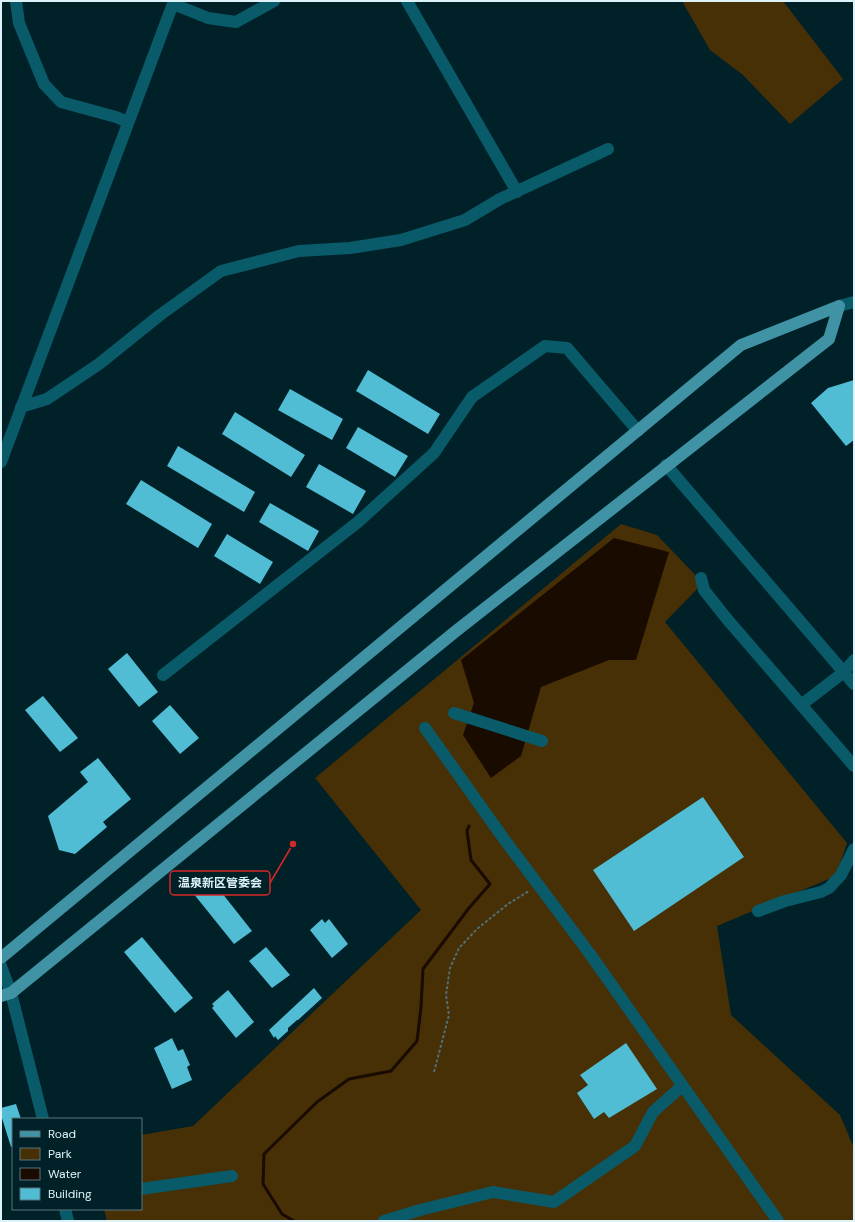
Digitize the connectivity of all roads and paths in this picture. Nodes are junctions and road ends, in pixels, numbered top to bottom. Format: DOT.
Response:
graph roads {
  1 [pos="16,1"];
  2 [pos="274,1"];
  3 [pos="406,1"];
  4 [pos="174,2"];
  5 [pos="128,122"];
  6 [pos="608,149"];
  7 [pos="516,192"];
  8 [pos="854,302"];
  9 [pos="839,306"];
  10 [pos="21,407"];
  11 [pos="638,431"];
  12 [pos="1,462"];
  13 [pos="666,465"];
  14 [pos="701,578"];
  15 [pos="854,660"];
  16 [pos="844,672"];
  17 [pos="162,675"];
  18 [pos="854,684"];
  19 [pos="801,705"];
  20 [pos="454,713"];
  21 [pos="425,728"];
  22 [pos="542,741"];
  23 [pos="854,766"];
  24 [pos="854,848"];
  25 [pos="539,886"];
  26 [pos="758,911"];
  27 [pos="1,958"];
  28 [pos="1,966"];
  29 [pos="6,995"];
  30 [pos="434,1072"];
  31 [pos="682,1086"];
  32 [pos="43,1118"];
  33 [pos="232,1176"];
  34 [pos="142,1189"];
  35 [pos="65,1210"];
  36 [pos="68,1221"];
  37 [pos="384,1221"];
  38 [pos="778,1221"];
  1 -- 5 [label="street"];
  2 -- 4 [label="street"];
  3 -- 7 [label="street"];
  4 -- 5 [label="street"];
  5 -- 10 [label="street"];
  6 -- 7 [label="street"];
  7 -- 10 [label="street"];
  8 -- 9 [label="street"];
  9 -- 11 [label="main road"];
  9 -- 13 [label="main road"];
  10 -- 12 [label="street"];
  11 -- 17 [label="street"];
  11 -- 27 [label="main road"];
  13 -- 16 [label="street"];
  13 -- 29 [label="main road"];
  14 -- 19 [label="street"];
  15 -- 16 [label="street"];
  16 -- 18 [label="street"];
  16 -- 19 [label="street"];
  19 -- 23 [label="street"];
  20 -- 22 [label="street"];
  21 -- 25 [label="street"];
  24 -- 26 [label="street"];
  25 -- 30 [label="path"];
  25 -- 31 [label="street"];
  28 -- 29 [label="street"];
  29 -- 32 [label="street"];
  31 -- 37 [label="street"];
  31 -- 38 [label="street"];
  33 -- 34 [label="street"];
  35 -- 36 [label="street"];
}
